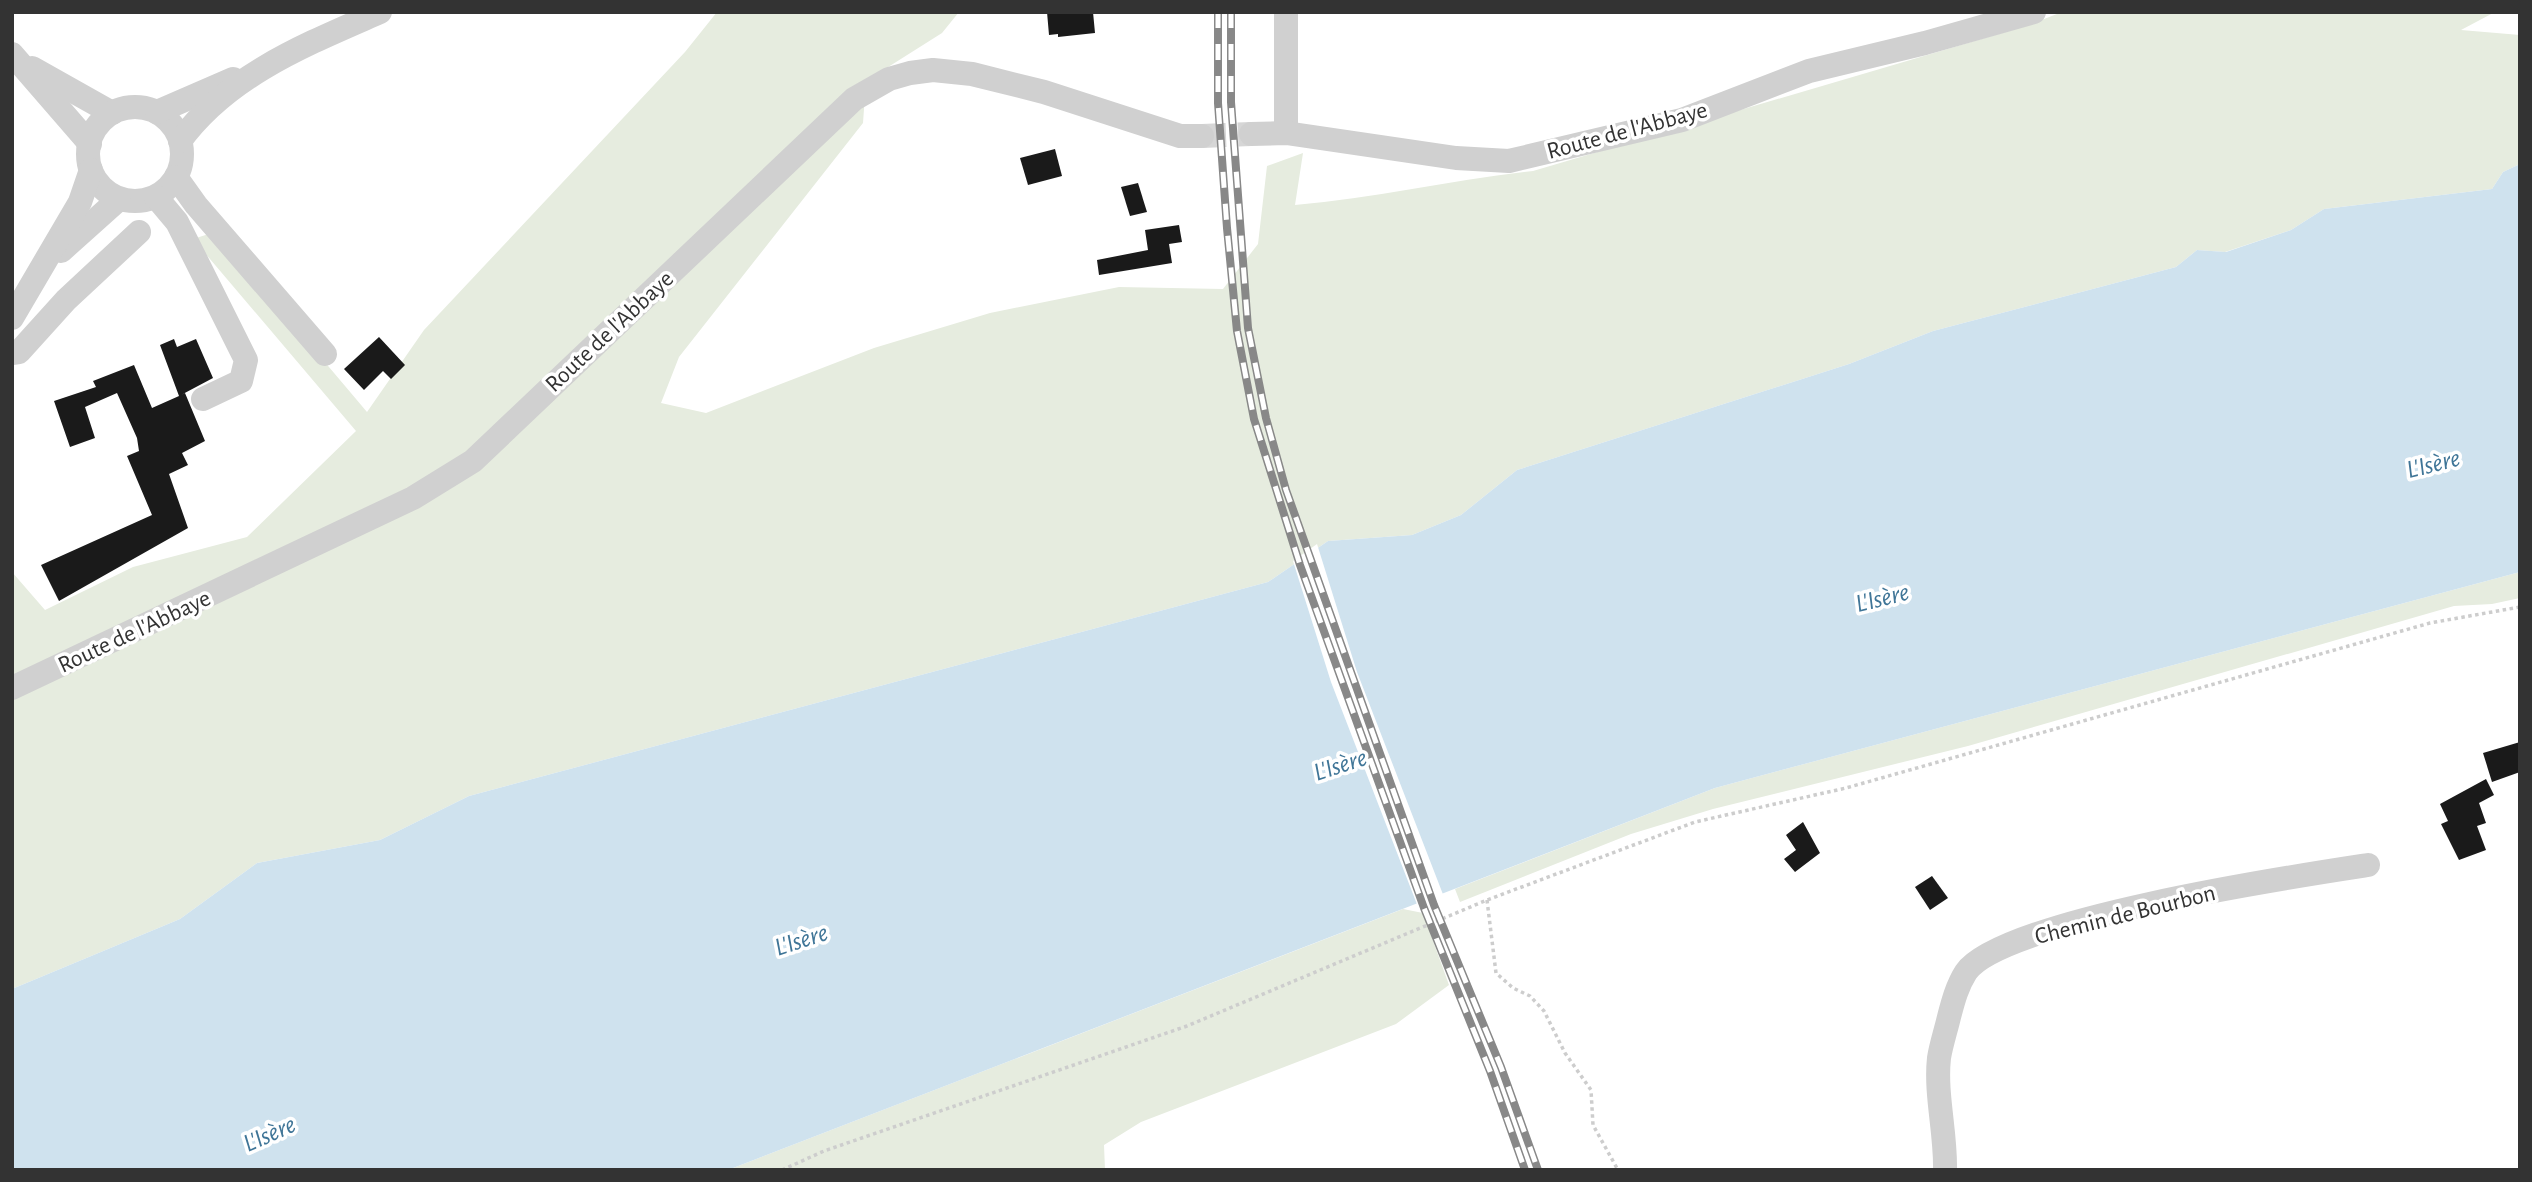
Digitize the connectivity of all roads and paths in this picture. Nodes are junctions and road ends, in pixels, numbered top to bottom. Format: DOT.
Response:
graph roads {
  1 [pos="380,12"];
  2 [pos="1286,12"];
  3 [pos="2034,12"];
  4 [pos="17,58"];
  5 [pos="267,66"];
  6 [pos="157,112"];
  7 [pos="112,113"];
  8 [pos="1286,133"];
  9 [pos="1251,134"];
  10 [pos="1202,136"];
  11 [pos="180,141"];
  12 [pos="90,144"];
  13 [pos="91,170"];
  14 [pos="176,177"];
  15 [pos="156,197"];
  16 [pos="119,199"];
  17 [pos="139,232"];
  18 [pos="39,274"];
  19 [pos="12,318"];
  20 [pos="12,353"];
  21 [pos="325,354"];
  22 [pos="203,399"];
  23 [pos="2520,607"];
  24 [pos="12,688"];
  25 [pos="2368,865"];
  26 [pos="1487,900"];
  27 [pos="782,1170"];
  28 [pos="1618,1170"];
  29 [pos="1945,1170"];
  1 -- 5 [label="street"];
  2 -- 8 [label="street"];
  3 -- 8 [label="street, Route de l'Abbaye"];
  4 -- 7 [label="street"];
  4 -- 12 [label="street"];
  5 -- 6 [label="street"];
  5 -- 11 [label="street"];
  6 -- 7 [label="street"];
  6 -- 11 [label="street"];
  7 -- 12 [label="street"];
  8 -- 9 [label="street, Route de l'Abbaye"];
  10 -- 24 [label="street, Route de l'Abbaye"];
  11 -- 14 [label="street"];
  12 -- 13 [label="street"];
  13 -- 16 [label="street"];
  13 -- 18 [label="street"];
  14 -- 15 [label="street"];
  14 -- 21 [label="street"];
  15 -- 16 [label="street"];
  15 -- 22 [label="street"];
  16 -- 18 [label="street"];
  17 -- 20 [label="street"];
  18 -- 19 [label="street"];
  23 -- 26 [label="path"];
  25 -- 29 [label="street, Chemin de Bourbon"];
  26 -- 27 [label="path"];
  26 -- 28 [label="path"];
}
